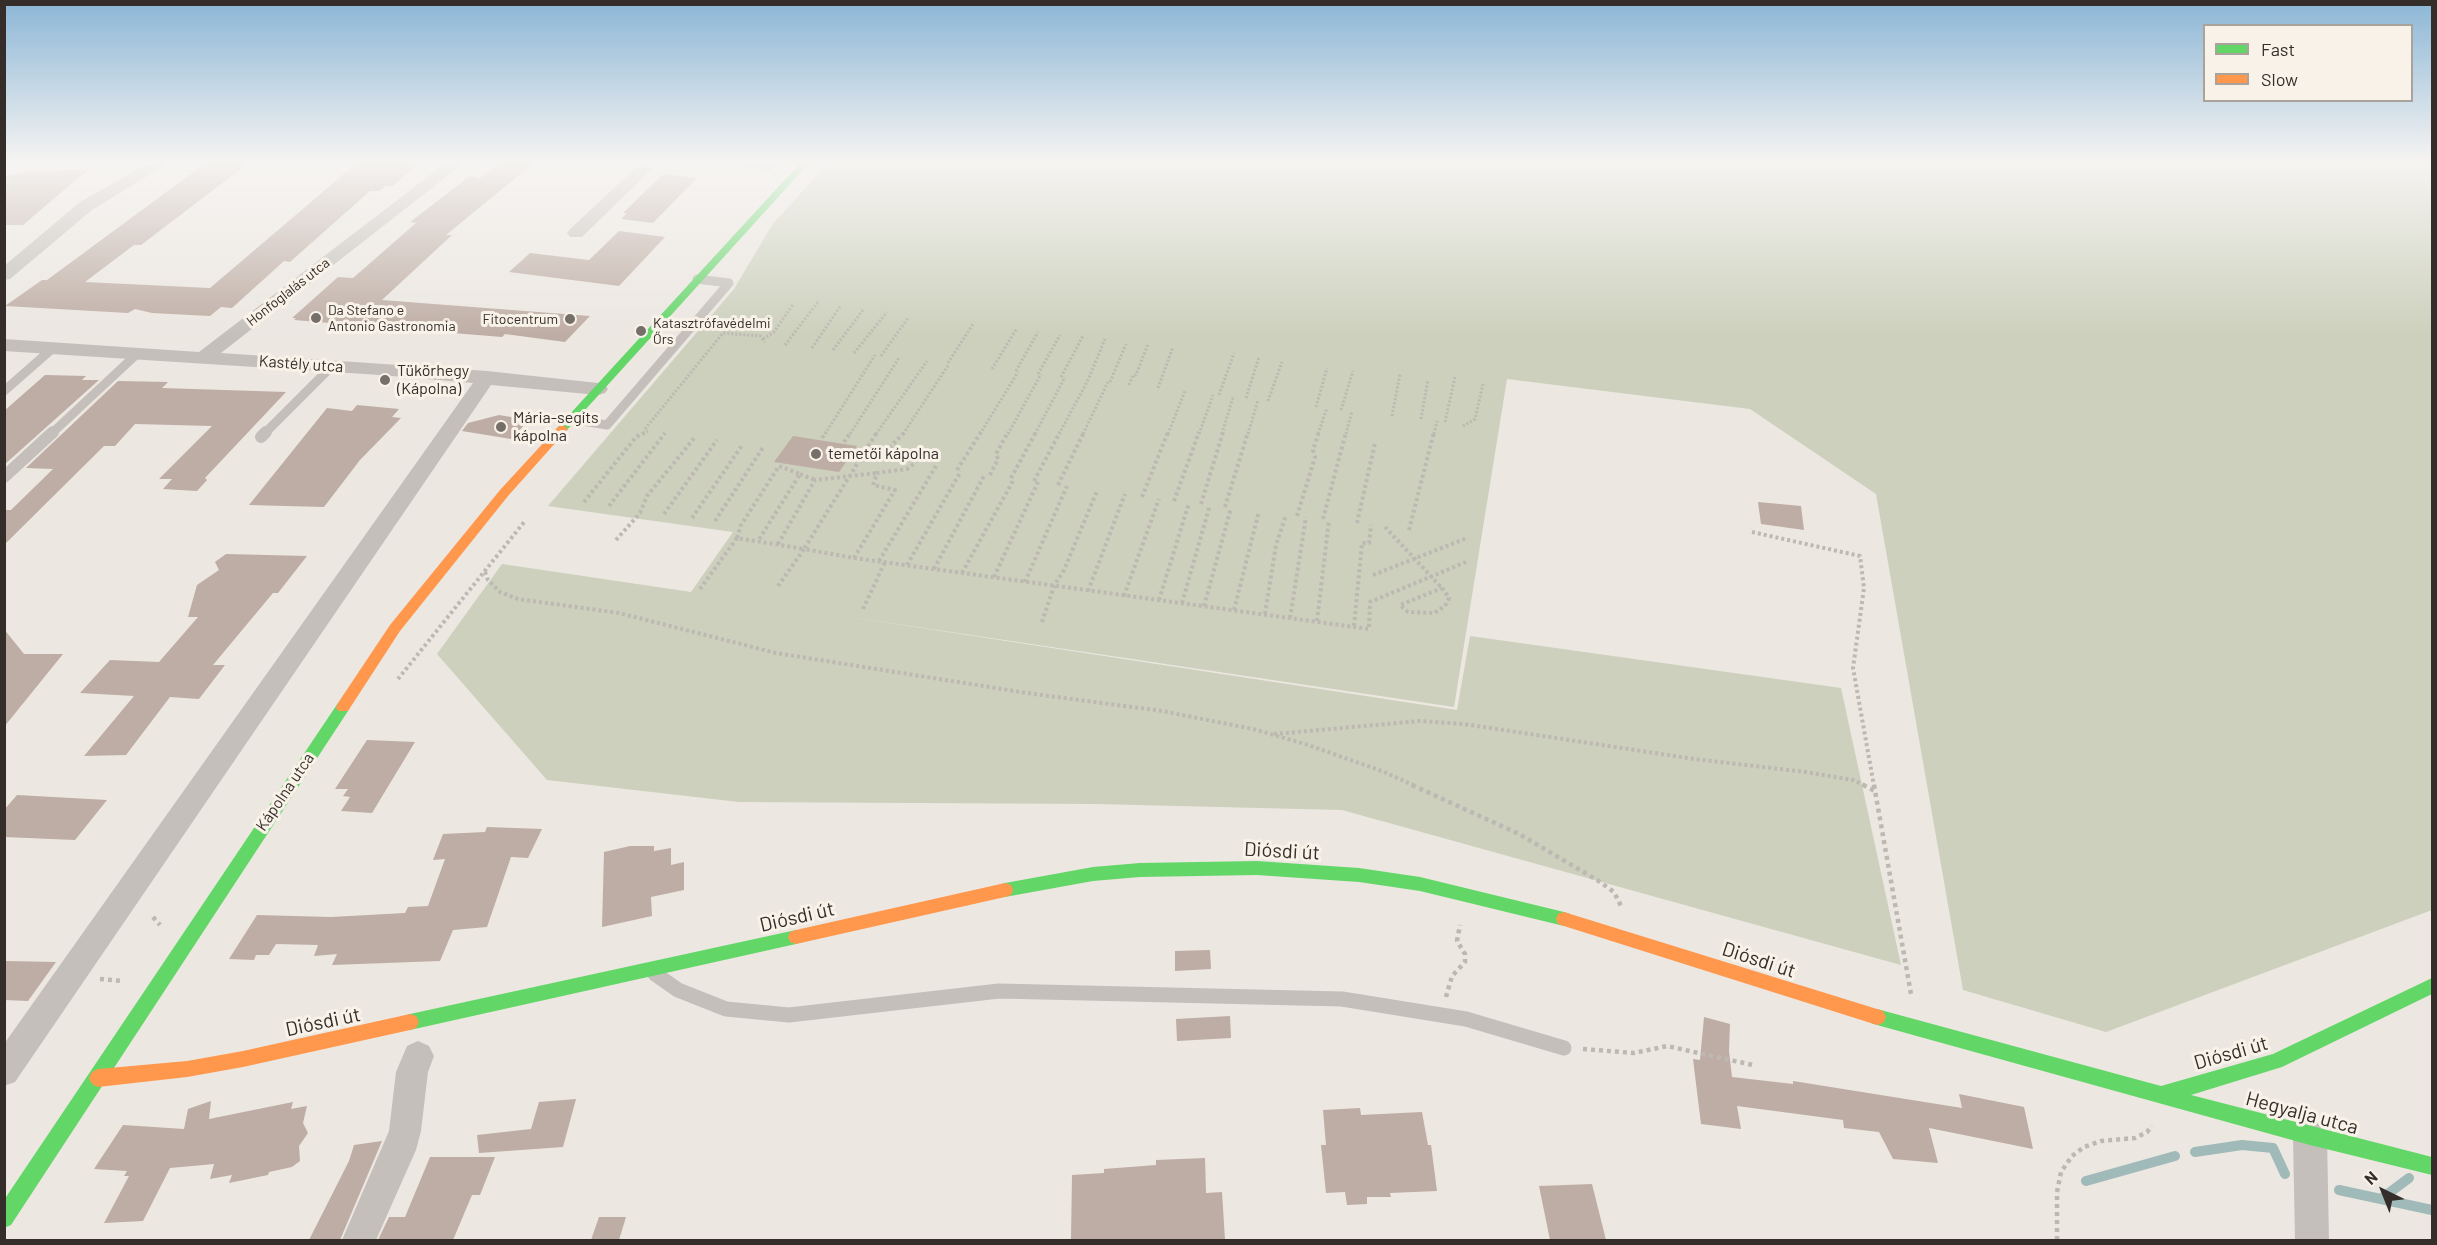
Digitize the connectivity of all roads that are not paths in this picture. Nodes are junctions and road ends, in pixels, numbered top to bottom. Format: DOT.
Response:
graph roads {
  1 [pos="69,220"];
  2 [pos="382,220"];
  3 [pos="590,220"];
  4 [pos="752,220"];
  5 [pos="576,233"];
  6 [pos="4,275"];
  7 [pos="697,279"];
  8 [pos="4,345"];
  9 [pos="53,348"];
  10 [pos="138,353"];
  11 [pos="204,357"];
  12 [pos="332,366"];
  13 [pos="487,377"];
  14 [pos="598,388"];
  15 [pos="4,391"];
  16 [pos="570,419"];
  17 [pos="261,436"];
  18 [pos="4,477"];
  19 [pos="649,970"];
  20 [pos="2433,986"];
  21 [pos="1564,1048"];
  22 [pos="418,1056"];
  23 [pos="4,1071"];
  24 [pos="98,1078"];
  25 [pos="2161,1095"];
  26 [pos="2310,1136"];
  27 [pos="2433,1166"];
  28 [pos="4,1218"];
  29 [pos="359,1240"];
  30 [pos="2312,1240"];
  1 -- 6 [label="street"];
  2 -- 11 [label="street, Honfoglalás utca"];
  3 -- 5 [label="street"];
  4 -- 7 [label="street, Kápolna utca"];
  7 -- 14 [label="street, Kápolna utca"];
  7 -- 16 [label="lane"];
  8 -- 9 [label="street, Kastély utca"];
  9 -- 10 [label="street, Kastély utca"];
  9 -- 15 [label="lane"];
  10 -- 11 [label="street, Kastély utca"];
  10 -- 18 [label="lane"];
  11 -- 12 [label="street, Kastély utca"];
  12 -- 13 [label="street, Kastély utca"];
  12 -- 17 [label="lane"];
  13 -- 14 [label="street, Kastély utca"];
  13 -- 23 [label="street"];
  14 -- 16 [label="street, Kápolna utca"];
  16 -- 24 [label="street, Kápolna utca"];
  19 -- 21 [label="lane"];
  19 -- 24 [label="street, Diósdi út"];
  19 -- 25 [label="street, Diósdi út"];
  20 -- 25 [label="street, Diósdi út"];
  22 -- 29 [label="street"];
  24 -- 28 [label="street, Kápolna utca"];
  25 -- 26 [label="street, Hegyalja utca"];
  26 -- 27 [label="street, Hegyalja utca"];
  26 -- 30 [label="street"];
}
